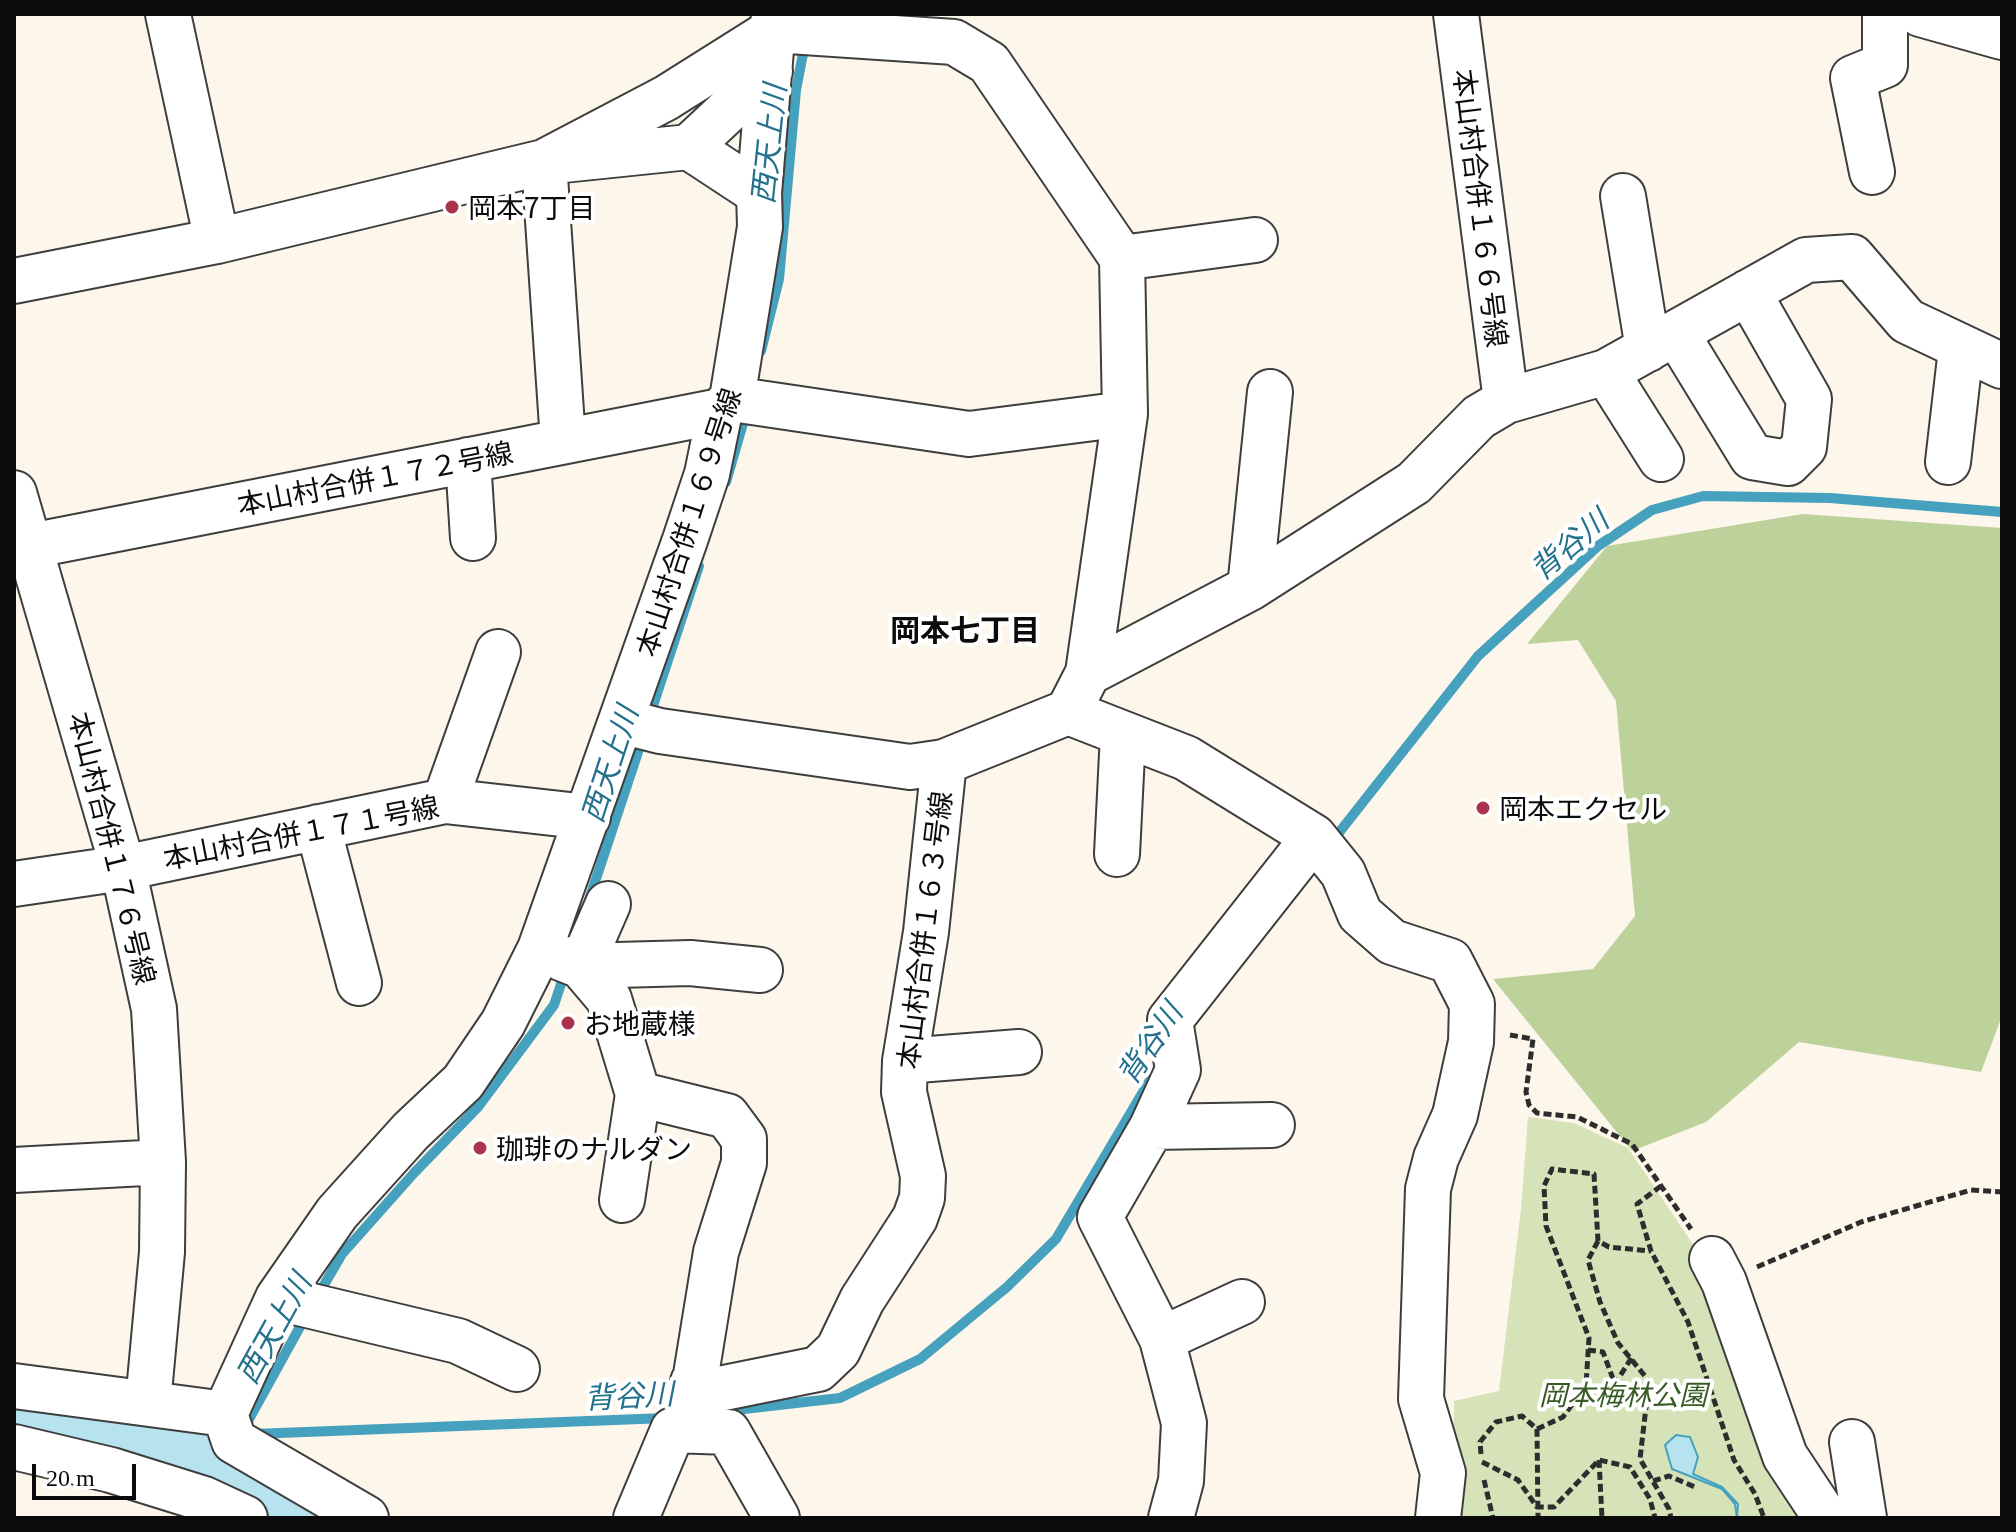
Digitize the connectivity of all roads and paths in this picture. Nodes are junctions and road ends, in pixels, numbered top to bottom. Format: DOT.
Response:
graph roads {
  1 [pos="168,14"];
  2 [pos="1456,14"];
  3 [pos="1885,14"];
  4 [pos="1920,14"];
  5 [pos="2002,37"];
  6 [pos="773,38"];
  7 [pos="689,147"];
  8 [pos="544,162"];
  9 [pos="1872,172"];
  10 [pos="759,193"];
  11 [pos="1623,196"];
  12 [pos="1255,240"];
  13 [pos="217,241"];
  14 [pos="1122,258"];
  15 [pos="14,281"];
  16 [pos="1748,292"];
  17 [pos="1662,341"];
  18 [pos="1961,349"];
  19 [pos="2002,366"];
  20 [pos="1606,372"];
  21 [pos="1270,392"];
  22 [pos="1506,401"];
  23 [pos="742,405"];
  24 [pos="1125,414"];
  25 [pos="563,441"];
  26 [pos="1661,459"];
  27 [pos="468,460"];
  28 [pos="1948,462"];
  29 [pos="14,493"];
  30 [pos="473,538"];
  31 [pos="30,546"];
  32 [pos="1250,588"];
  33 [pos="498,652"];
  34 [pos="1088,673"];
  35 [pos="1068,712"];
  36 [pos="641,726"];
  37 [pos="1123,734"];
  38 [pos="944,762"];
  39 [pos="445,801"];
  40 [pos="588,817"];
  41 [pos="318,827"];
  42 [pos="1314,837"];
  43 [pos="1117,854"];
  44 [pos="123,868"];
  45 [pos="14,884"];
  46 [pos="608,904"];
  47 [pos="540,949"];
  48 [pos="581,966"];
  49 [pos="760,970"];
  50 [pos="359,983"];
  51 [pos="1472,1004"];
  52 [pos="1019,1052"];
  53 [pos="905,1061"];
  54 [pos="638,1094"];
  55 [pos="1272,1125"];
  56 [pos="1152,1127"];
  57 [pos="163,1162"];
  58 [pos="14,1170"];
  59 [pos="1661,1186"];
  60 [pos="2002,1192"];
  61 [pos="622,1200"];
  62 [pos="1598,1241"];
  63 [pos="1651,1251"];
  64 [pos="1718,1270"];
  65 [pos="278,1298"];
  66 [pos="1242,1302"];
  67 [pos="1162,1339"];
  68 [pos="1588,1350"];
  69 [pos="1632,1357"];
  70 [pos="517,1369"];
  71 [pos="698,1384"];
  72 [pos="14,1386"];
  73 [pos="148,1403"];
  74 [pos="230,1427"];
  75 [pos="1537,1429"];
  76 [pos="701,1431"];
  77 [pos="1852,1442"];
  78 [pos="14,1447"];
  79 [pos="1599,1460"];
  80 [pos="1482,1462"];
  81 [pos="1653,1481"];
  82 [pos="1695,1487"];
  83 [pos="1537,1507"];
  84 [pos="226,1511"];
  85 [pos="366,1518"];
  86 [pos="636,1518"];
  87 [pos="777,1518"];
  88 [pos="1171,1518"];
  89 [pos="1438,1518"];
  90 [pos="1493,1518"];
  91 [pos="1538,1518"];
  92 [pos="1602,1518"];
  93 [pos="1655,1518"];
  94 [pos="1671,1518"];
  95 [pos="1764,1518"];
  96 [pos="1826,1518"];
  97 [pos="1864,1518"];
  1 -- 13 [label="street"];
  2 -- 22 [label="street, 本山村合併１６６号線"];
  3 -- 9 [label="street"];
  4 -- 5 [label="street"];
  6 -- 7 [label="street"];
  6 -- 8 [label="street"];
  6 -- 10 [label="street, 本山村合併１６９号線"];
  6 -- 14 [label="street"];
  7 -- 8 [label="street"];
  7 -- 10 [label="street"];
  8 -- 13 [label="street"];
  8 -- 25 [label="street"];
  10 -- 23 [label="street, 本山村合併１６９号線"];
  11 -- 17 [label="street"];
  12 -- 14 [label="street"];
  13 -- 15 [label="street"];
  14 -- 24 [label="street"];
  16 -- 17 [label="street"];
  16 -- 17 [label="street"];
  16 -- 18 [label="street"];
  17 -- 20 [label="street"];
  18 -- 19 [label="street"];
  18 -- 28 [label="street"];
  20 -- 22 [label="street"];
  20 -- 26 [label="street"];
  21 -- 32 [label="street"];
  22 -- 32 [label="street"];
  23 -- 24 [label="street, 本山村合併１７２号線"];
  23 -- 25 [label="street, 本山村合併１７２号線"];
  23 -- 36 [label="street, 本山村合併１６９号線"];
  24 -- 34 [label="street"];
  25 -- 27 [label="street, 本山村合併１７２号線"];
  27 -- 30 [label="street"];
  27 -- 31 [label="street, 本山村合併１７２号線"];
  29 -- 31 [label="street, 本山村合併１７６号線"];
  31 -- 44 [label="street, 本山村合併１７６号線"];
  32 -- 34 [label="street"];
  33 -- 39 [label="street"];
  34 -- 35 [label="street"];
  35 -- 37 [label="street"];
  35 -- 38 [label="street"];
  36 -- 38 [label="street"];
  36 -- 40 [label="street, 本山村合併１６９号線"];
  37 -- 42 [label="street"];
  37 -- 43 [label="street"];
  38 -- 53 [label="street, 本山村合併１６３号線"];
  39 -- 40 [label="street, 本山村合併１７１号線"];
  39 -- 41 [label="street, 本山村合併１７１号線"];
  40 -- 47 [label="street, 本山村合併１６９号線"];
  41 -- 44 [label="street, 本山村合併１７１号線"];
  41 -- 50 [label="street"];
  42 -- 51 [label="street"];
  42 -- 56 [label="street"];
  44 -- 45 [label="street, 本山村合併１７１号線"];
  44 -- 57 [label="street, 本山村合併１７６号線"];
  46 -- 48 [label="street"];
  47 -- 48 [label="street"];
  47 -- 65 [label="street, 本山村合併１６９号線"];
  48 -- 49 [label="street"];
  48 -- 54 [label="street"];
  51 -- 59 [label="path"];
  51 -- 89 [label="street"];
  52 -- 53 [label="street"];
  53 -- 71 [label="street, 本山村合併１６３号線"];
  54 -- 61 [label="street"];
  54 -- 71 [label="street"];
  55 -- 56 [label="street"];
  56 -- 67 [label="street"];
  57 -- 58 [label="street"];
  57 -- 73 [label="street, 本山村合併１７６号線"];
  59 -- 63 [label="path"];
  59 -- 64 [label="path"];
  60 -- 64 [label="path"];
  62 -- 63 [label="path"];
  62 -- 68 [label="path"];
  62 -- 69 [label="path"];
  63 -- 95 [label="path"];
  64 -- 96 [label="street"];
  65 -- 70 [label="street"];
  65 -- 74 [label="street, 本山村合併１６９号線"];
  66 -- 67 [label="street"];
  67 -- 88 [label="street"];
  68 -- 69 [label="path"];
  68 -- 75 [label="path"];
  69 -- 81 [label="path"];
  71 -- 76 [label="street"];
  72 -- 73 [label="street"];
  73 -- 74 [label="street"];
  74 -- 84 [label="street, 本山村合併１６９号線"];
  74 -- 85 [label="street"];
  75 -- 80 [label="path"];
  75 -- 83 [label="path"];
  76 -- 86 [label="street"];
  76 -- 87 [label="street"];
  77 -- 97 [label="street"];
  78 -- 84 [label="street"];
  79 -- 83 [label="path"];
  79 -- 92 [label="path"];
  79 -- 93 [label="path"];
  80 -- 83 [label="path"];
  80 -- 90 [label="path"];
  81 -- 82 [label="path"];
  81 -- 94 [label="path"];
  83 -- 91 [label="path"];
}
